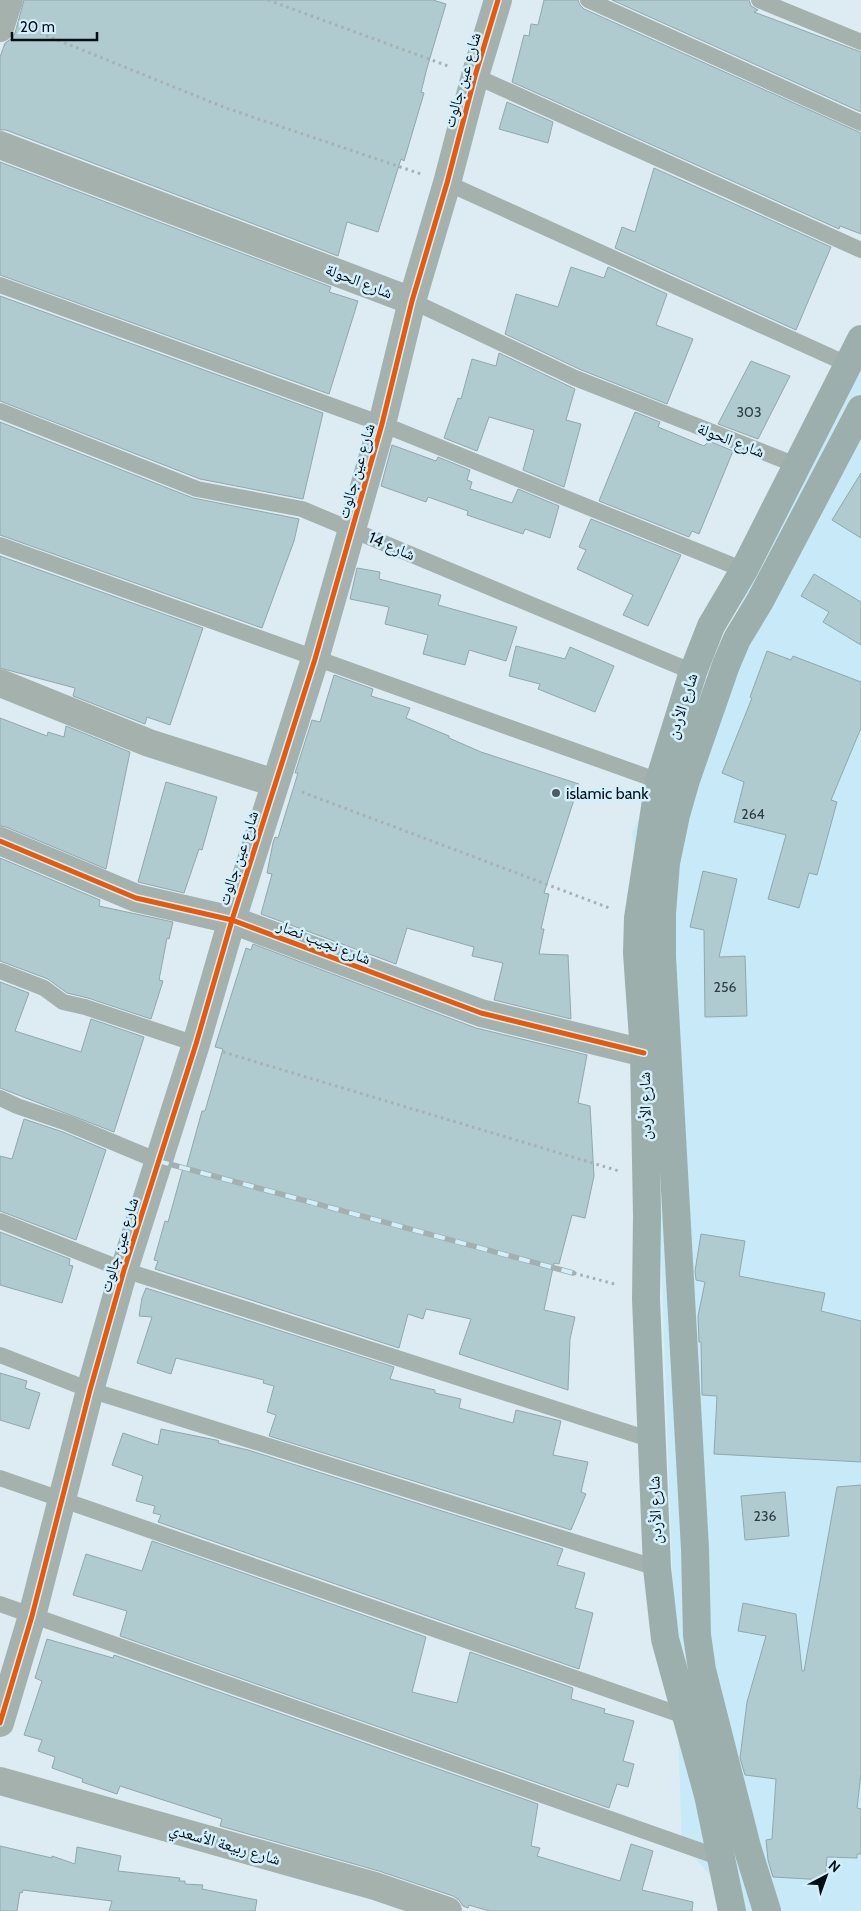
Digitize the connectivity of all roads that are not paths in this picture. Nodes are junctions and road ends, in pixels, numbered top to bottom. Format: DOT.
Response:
graph roads {
  1 [pos="498,0"];
  2 [pos="588,0"];
  3 [pos="759,0"];
  4 [pos="861,42"];
  5 [pos="475,76"];
  6 [pos="861,123"];
  7 [pos="0,145"];
  8 [pos="447,183"];
  9 [pos="861,250"];
  10 [pos="0,284"];
  11 [pos="412,301"];
  12 [pos="861,339"];
  13 [pos="847,364"];
  14 [pos="861,409"];
  15 [pos="0,411"];
  16 [pos="382,424"];
  17 [pos="796,465"];
  18 [pos="352,529"];
  19 [pos="0,545"];
  20 [pos="744,570"];
  21 [pos="315,659"];
  22 [pos="693,672"];
  23 [pos="0,683"];
  24 [pos="658,781"];
  25 [pos="275,782"];
  26 [pos="0,841"];
  27 [pos="232,920"];
  28 [pos="0,971"];
  29 [pos="196,1044"];
  30 [pos="644,1053"];
  31 [pos="0,1098"];
  32 [pos="158,1161"];
  33 [pos="647,1216"];
  34 [pos="0,1221"];
  35 [pos="677,1223"];
  36 [pos="124,1270"];
  37 [pos="646,1296"];
  38 [pos="681,1301"];
  39 [pos="0,1355"];
  40 [pos="90,1390"];
  41 [pos="652,1440"];
  42 [pos="0,1478"];
  43 [pos="64,1499"];
  44 [pos="657,1568"];
  45 [pos="0,1604"];
  46 [pos="32,1616"];
  47 [pos="687,1717"];
  48 [pos="0,1722"];
  49 [pos="0,1781"];
  50 [pos="721,1858"];
  51 [pos="448,1911"];
  52 [pos="732,1911"];
  53 [pos="767,1911"];
  1 -- 5 [label="street, شارع عين جالوت"];
  2 -- 6 [label="lane"];
  3 -- 4 [label="lane"];
  5 -- 8 [label="street, شارع عين جالوت"];
  5 -- 9 [label="lane"];
  7 -- 11 [label="street, شارع الحولة"];
  8 -- 11 [label="street, شارع عين جالوت"];
  8 -- 13 [label="lane"];
  10 -- 16 [label="lane"];
  11 -- 16 [label="street, شارع عين جالوت"];
  11 -- 17 [label="lane, شارع الحولة"];
  12 -- 13 [label="highway, شارع الأردن"];
  13 -- 17 [label="highway, شارع الأردن"];
  14 -- 35 [label="highway, شارع الأردن"];
  15 -- 18 [label="lane, شارع 14"];
  16 -- 18 [label="street, شارع عين جالوت"];
  16 -- 20 [label="lane"];
  17 -- 20 [label="highway, شارع الأردن"];
  18 -- 21 [label="street, شارع عين جالوت"];
  18 -- 22 [label="lane, شارع 14"];
  19 -- 21 [label="lane"];
  20 -- 22 [label="highway, شارع الأردن"];
  21 -- 24 [label="lane"];
  21 -- 25 [label="street, شارع عين جالوت"];
  22 -- 24 [label="highway, شارع الأردن"];
  23 -- 25 [label="street"];
  24 -- 30 [label="highway, شارع الأردن"];
  25 -- 27 [label="street, شارع عين جالوت"];
  26 -- 27 [label="street, شارع نجيب نصار"];
  27 -- 29 [label="street, شارع عين جالوت"];
  27 -- 30 [label="street, شارع نجيب نصار"];
  28 -- 29 [label="lane"];
  29 -- 32 [label="street, شارع عين جالوت"];
  30 -- 33 [label="highway, شارع الأردن"];
  31 -- 32 [label="lane"];
  32 -- 36 [label="street, شارع عين جالوت"];
  33 -- 35 [label="highway"];
  33 -- 37 [label="highway, شارع الأردن"];
  34 -- 36 [label="lane"];
  35 -- 38 [label="highway, شارع الأردن"];
  36 -- 40 [label="street, شارع عين جالوت"];
  36 -- 41 [label="lane"];
  37 -- 38 [label="highway"];
  37 -- 41 [label="highway, شارع الأردن"];
  38 -- 53 [label="highway, شارع الأردن"];
  39 -- 40 [label="lane"];
  40 -- 43 [label="street, شارع عين جالوت"];
  40 -- 44 [label="lane"];
  41 -- 44 [label="highway, شارع الأردن"];
  42 -- 43 [label="lane"];
  43 -- 46 [label="street, شارع عين جالوت"];
  43 -- 47 [label="lane"];
  44 -- 47 [label="highway, شارع الأردن"];
  45 -- 46 [label="lane"];
  46 -- 48 [label="street, شارع عين جالوت"];
  46 -- 50 [label="lane"];
  47 -- 50 [label="highway, شارع الأردن"];
  49 -- 51 [label="street, شارع ربيعة الأسعدي"];
  50 -- 52 [label="highway, شارع الأردن"];
}
